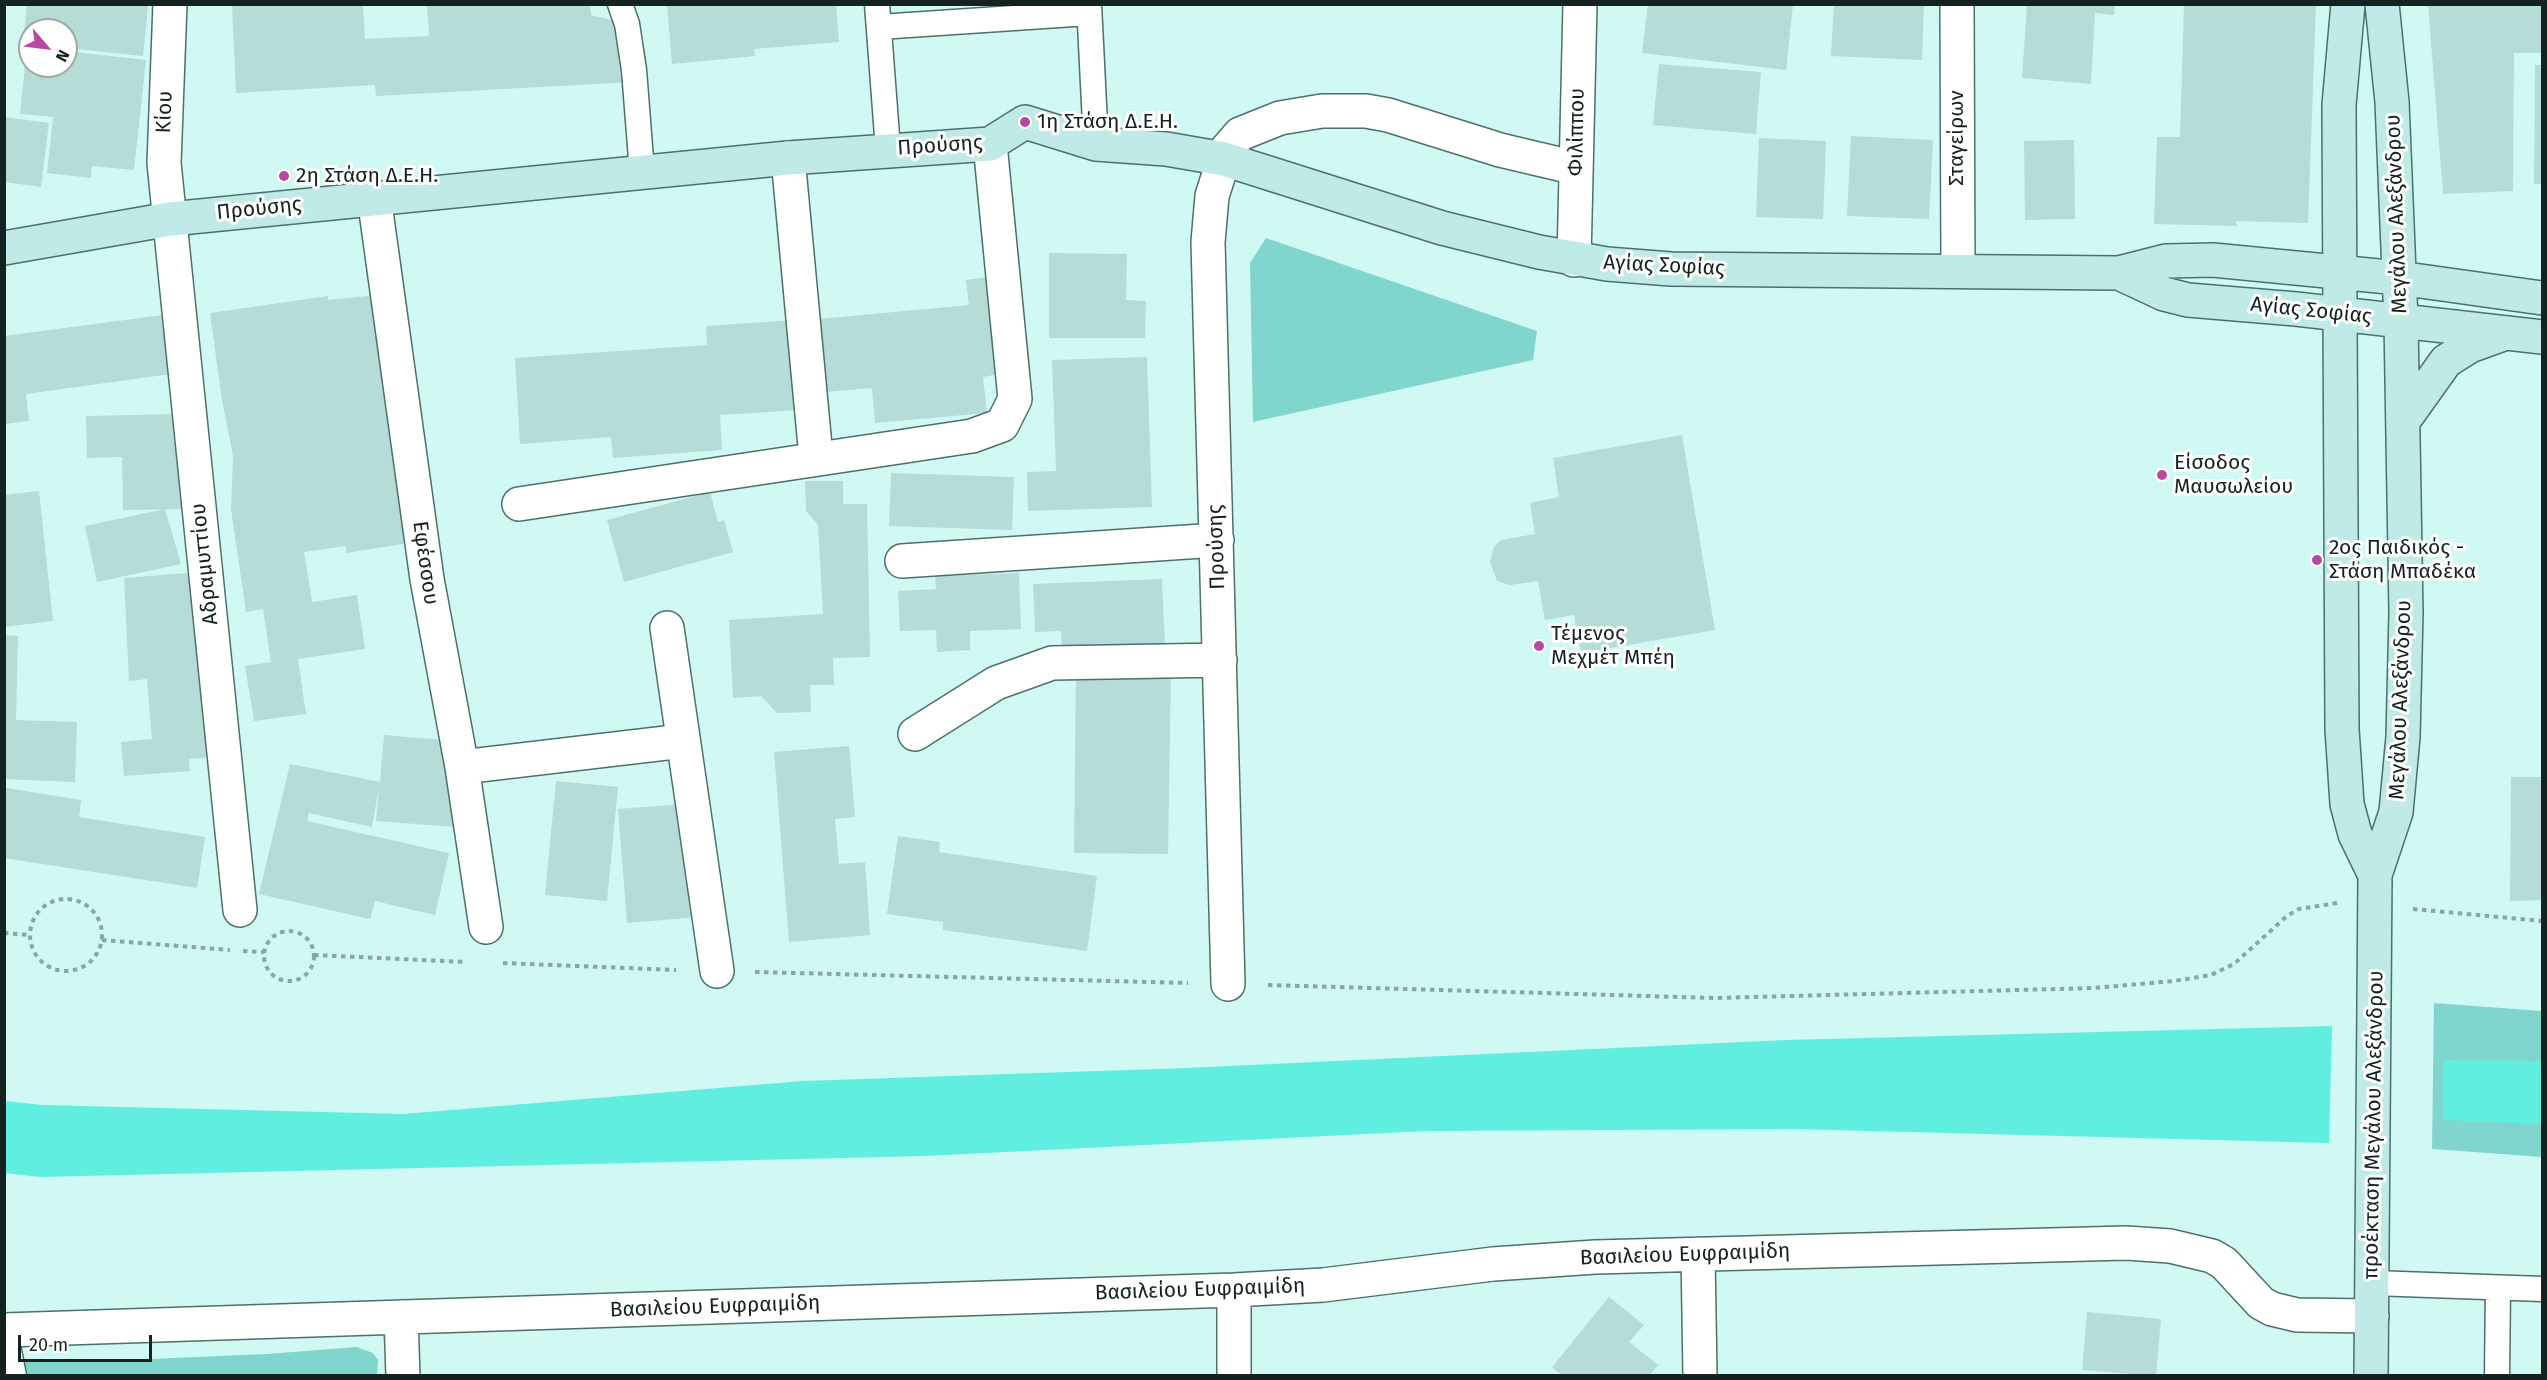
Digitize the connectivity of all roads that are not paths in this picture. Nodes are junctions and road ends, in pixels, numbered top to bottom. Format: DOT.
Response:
graph roads {
  1 [pos="170,4"];
  2 [pos="620,4"];
  3 [pos="1580,4"];
  4 [pos="1957,4"];
  5 [pos="2348,4"];
  6 [pos="2382,4"];
  7 [pos="1089,8"];
  8 [pos="878,16"];
  9 [pos="990,144"];
  10 [pos="1096,144"];
  11 [pos="888,149"];
  12 [pos="788,158"];
  13 [pos="1224,159"];
  14 [pos="1576,168"];
  15 [pos="642,172"];
  16 [pos="374,197"];
  17 [pos="170,219"];
  18 [pos="4,248"];
  19 [pos="1574,260"];
  20 [pos="1958,271"];
  21 [pos="2338,272"];
  22 [pos="2119,273"];
  23 [pos="2399,278"];
  24 [pos="2542,298"];
  25 [pos="2338,314"];
  26 [pos="2401,321"];
  27 [pos="2506,333"];
  28 [pos="2542,337"];
  29 [pos="2404,420"];
  30 [pos="816,457"];
  31 [pos="519,504"];
  32 [pos="1216,540"];
  33 [pos="902,561"];
  34 [pos="667,628"];
  35 [pos="1220,660"];
  36 [pos="915,734"];
  37 [pos="683,741"];
  38 [pos="462,768"];
  39 [pos="2375,906"];
  40 [pos="240,910"];
  41 [pos="486,927"];
  42 [pos="717,971"];
  43 [pos="1228,984"];
  44 [pos="1698,1254"];
  45 [pos="2373,1283"];
  46 [pos="2498,1288"];
  47 [pos="2542,1289"];
  48 [pos="1234,1290"];
  49 [pos="2372,1316"];
  50 [pos="401,1317"];
  51 [pos="5,1330"];
  52 [pos="14,1376"];
  53 [pos="403,1376"];
  54 [pos="1234,1376"];
  55 [pos="1700,1376"];
  56 [pos="2371,1376"];
  57 [pos="2497,1376"];
  1 -- 17 [label="street, Κίου"];
  2 -- 15 [label="lane"];
  3 -- 14 [label="street, Φιλίππου"];
  4 -- 20 [label="street, Σταγείρων"];
  5 -- 21 [label="main road"];
  6 -- 23 [label="main road, Μεγάλου Αλεξάνδρου"];
  7 -- 8 [label="lane"];
  7 -- 10 [label="lane"];
  8 -- 11 [label="lane"];
  9 -- 10 [label="main road, Προύσης"];
  9 -- 11 [label="main road, Προύσης"];
  9 -- 30 [label="street"];
  10 -- 13 [label="main road, Προύσης"];
  11 -- 12 [label="main road, Προύσης"];
  12 -- 15 [label="main road, Προύσης"];
  12 -- 30 [label="street"];
  13 -- 14 [label="street"];
  13 -- 19 [label="main road, Αγίας Σοφίας"];
  13 -- 32 [label="street, Προύσης"];
  14 -- 19 [label="street, Φιλίππου"];
  15 -- 16 [label="main road, Προύσης"];
  16 -- 17 [label="main road, Προύσης"];
  16 -- 38 [label="street, Εφέσσου"];
  17 -- 18 [label="main road, Προύσης"];
  17 -- 40 [label="street, Αδραμυττίου"];
  19 -- 20 [label="main road, Αγίας Σοφίας"];
  20 -- 22 [label="main road, Αγίας Σοφίας"];
  21 -- 22 [label="main road, Αγίας Σοφίας"];
  21 -- 23 [label="main road, Αγίας Σοφίας"];
  21 -- 25 [label="main road"];
  22 -- 25 [label="main road, Αγίας Σοφίας"];
  23 -- 24 [label="main road, Αγίας Σοφίας"];
  23 -- 26 [label="main road, Μεγάλου Αλεξάνδρου"];
  25 -- 26 [label="main road, Αγίας Σοφίας"];
  25 -- 39 [label="main road"];
  26 -- 27 [label="main road, Αγίας Σοφίας"];
  26 -- 29 [label="main road, Μεγάλου Αλεξάνδρου"];
  27 -- 28 [label="main road, Αγίας Σοφίας"];
  27 -- 29 [label="main road"];
  29 -- 39 [label="main road, Μεγάλου Αλεξάνδρου"];
  30 -- 31 [label="street"];
  32 -- 33 [label="street"];
  32 -- 35 [label="street, Προύσης"];
  34 -- 37 [label="street"];
  35 -- 36 [label="street"];
  35 -- 43 [label="street, Προύσης"];
  37 -- 38 [label="street"];
  37 -- 42 [label="street"];
  38 -- 41 [label="street, Εφέσσου"];
  39 -- 45 [label="main road, προέκταση Μεγάλου Αλεξάνδρου"];
  44 -- 48 [label="street, Βασιλείου Ευφραιμίδη"];
  44 -- 49 [label="street, Βασιλείου Ευφραιμίδη"];
  44 -- 55 [label="street"];
  45 -- 46 [label="lane"];
  45 -- 49 [label="main road, προέκταση Μεγάλου Αλεξάνδρου"];
  46 -- 47 [label="lane"];
  46 -- 57 [label="lane"];
  48 -- 50 [label="street, Βασιλείου Ευφραιμίδη"];
  48 -- 54 [label="street"];
  49 -- 56 [label="main road, προέκταση Μεγάλου Αλεξάνδρου"];
  50 -- 51 [label="street, Βασιλείου Ευφραιμίδη"];
  50 -- 53 [label="street"];
  51 -- 52 [label="lane"];
}
